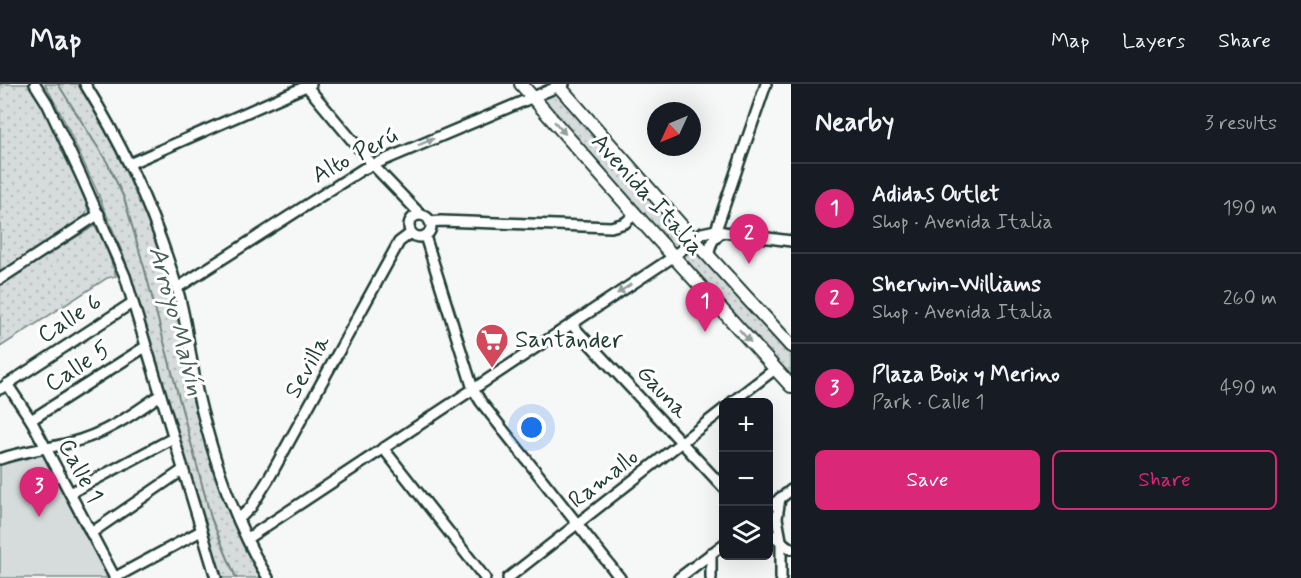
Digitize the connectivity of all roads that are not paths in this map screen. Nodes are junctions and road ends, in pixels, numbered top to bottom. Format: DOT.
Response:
graph roads {
  1 [pos="35,84"];
  2 [pos="86,84"];
  3 [pos="521,84"];
  4 [pos="766,84"];
  5 [pos="307,85"];
  6 [pos="560,85"];
  7 [pos="533,97"];
  8 [pos="129,164"];
  9 [pos="372,164"];
  10 [pos="402,196"];
  11 [pos="99,214"];
  12 [pos="635,214"];
  13 [pos="421,215"];
  14 [pos="409,222"];
  15 [pos="430,222"];
  16 [pos="719,231"];
  17 [pos="411,233"];
  18 [pos="425,236"];
  19 [pos="693,239"];
  20 [pos="791,242"];
  21 [pos="709,256"];
  22 [pos="673,257"];
  23 [pos="0,279"];
  24 [pos="177,288"];
  25 [pos="132,303"];
  26 [pos="571,324"];
  27 [pos="791,346"];
  28 [pos="145,347"];
  29 [pos="775,369"];
  30 [pos="3,386"];
  31 [pos="791,386"];
  32 [pos="473,389"];
  33 [pos="160,395"];
  34 [pos="737,398"];
  35 [pos="719,412"];
  36 [pos="31,420"];
  37 [pos="173,438"];
  38 [pos="681,442"];
  39 [pos="46,447"];
  40 [pos="383,448"];
  41 [pos="0,459"];
  42 [pos="183,470"];
  43 [pos="719,484"];
  44 [pos="791,490"];
  45 [pos="70,493"];
  46 [pos="780,498"];
  47 [pos="770,506"];
  48 [pos="239,519"];
  49 [pos="578,524"];
  50 [pos="201,531"];
  51 [pos="91,533"];
  52 [pos="773,535"];
  53 [pos="248,538"];
  54 [pos="781,540"];
  55 [pos="719,547"];
  56 [pos="791,549"];
  57 [pos="711,553"];
  58 [pos="114,578"];
  59 [pos="216,578"];
  60 [pos="268,578"];
  61 [pos="485,578"];
  62 [pos="508,578"];
  63 [pos="620,578"];
  64 [pos="679,578"];
  65 [pos="711,578"];
  66 [pos="781,578"];
  1 -- 11 [label="street"];
  2 -- 8 [label="street"];
  3 -- 7 [label="main road, Avenida Italia"];
  4 -- 16 [label="street"];
  5 -- 8 [label="street"];
  5 -- 9 [label="street"];
  6 -- 7 [label="street, Alto Perú"];
  6 -- 19 [label="main road, Avenida Italia"];
  9 -- 7 [label="street, Alto Perú, one-way"];
  7 -- 12 [label="main road, Avenida Italia, one-way"];
  8 -- 24 [label="street"];
  9 -- 10 [label="street"];
  9 -- 24 [label="street, Alto Perú"];
  10 -- 13 [label="street"];
  10 -- 14 [label="street"];
  11 -- 23 [label="street"];
  11 -- 25 [label="street"];
  12 -- 15 [label="street"];
  12 -- 22 [label="main road, Avenida Italia"];
  13 -- 14 [label="street"];
  13 -- 15 [label="street"];
  14 -- 17 [label="street"];
  15 -- 18 [label="street"];
  16 -- 19 [label="street"];
  16 -- 20 [label="street"];
  16 -- 21 [label="street"];
  17 -- 18 [label="street"];
  17 -- 48 [label="street, Sevilla"];
  18 -- 32 [label="street"];
  19 -- 21 [label="main road, Avenida Italia"];
  19 -- 22 [label="street"];
  21 -- 27 [label="main road, Avenida Italia"];
  22 -- 26 [label="street, one-way"];
  22 -- 29 [label="main road, Avenida Italia, one-way"];
  24 -- 48 [label="street"];
  25 -- 28 [label="street"];
  25 -- 30 [label="street, Calle 6"];
  26 -- 32 [label="street"];
  26 -- 38 [label="street, Gauna"];
  28 -- 33 [label="street"];
  28 -- 36 [label="street, Calle 5"];
  29 -- 31 [label="main road, Avenida Italia"];
  29 -- 34 [label="street"];
  30 -- 36 [label="street, Calle 1"];
  32 -- 40 [label="street"];
  32 -- 49 [label="street"];
  33 -- 37 [label="street"];
  33 -- 39 [label="street"];
  35 -- 38 [label="street, Ramallo"];
  36 -- 39 [label="street, Calle 1"];
  37 -- 42 [label="street"];
  37 -- 45 [label="street"];
  38 -- 43 [label="street, Gauna"];
  38 -- 49 [label="street, Ramallo"];
  39 -- 41 [label="street"];
  39 -- 45 [label="street, Calle 1"];
  40 -- 53 [label="street"];
  40 -- 61 [label="street"];
  42 -- 50 [label="street"];
  42 -- 51 [label="street"];
  44 -- 46 [label="street"];
  45 -- 51 [label="street, Calle 1"];
  46 -- 47 [label="street"];
  46 -- 54 [label="street"];
  48 -- 53 [label="street"];
  49 -- 62 [label="street, Ramallo"];
  49 -- 63 [label="street"];
  50 -- 58 [label="street"];
  50 -- 59 [label="street"];
  51 -- 58 [label="street, Calle 1"];
  52 -- 54 [label="street"];
  53 -- 60 [label="street"];
  54 -- 56 [label="street"];
  54 -- 66 [label="street"];
  55 -- 57 [label="street"];
  57 -- 64 [label="street"];
  57 -- 65 [label="street"];
}
